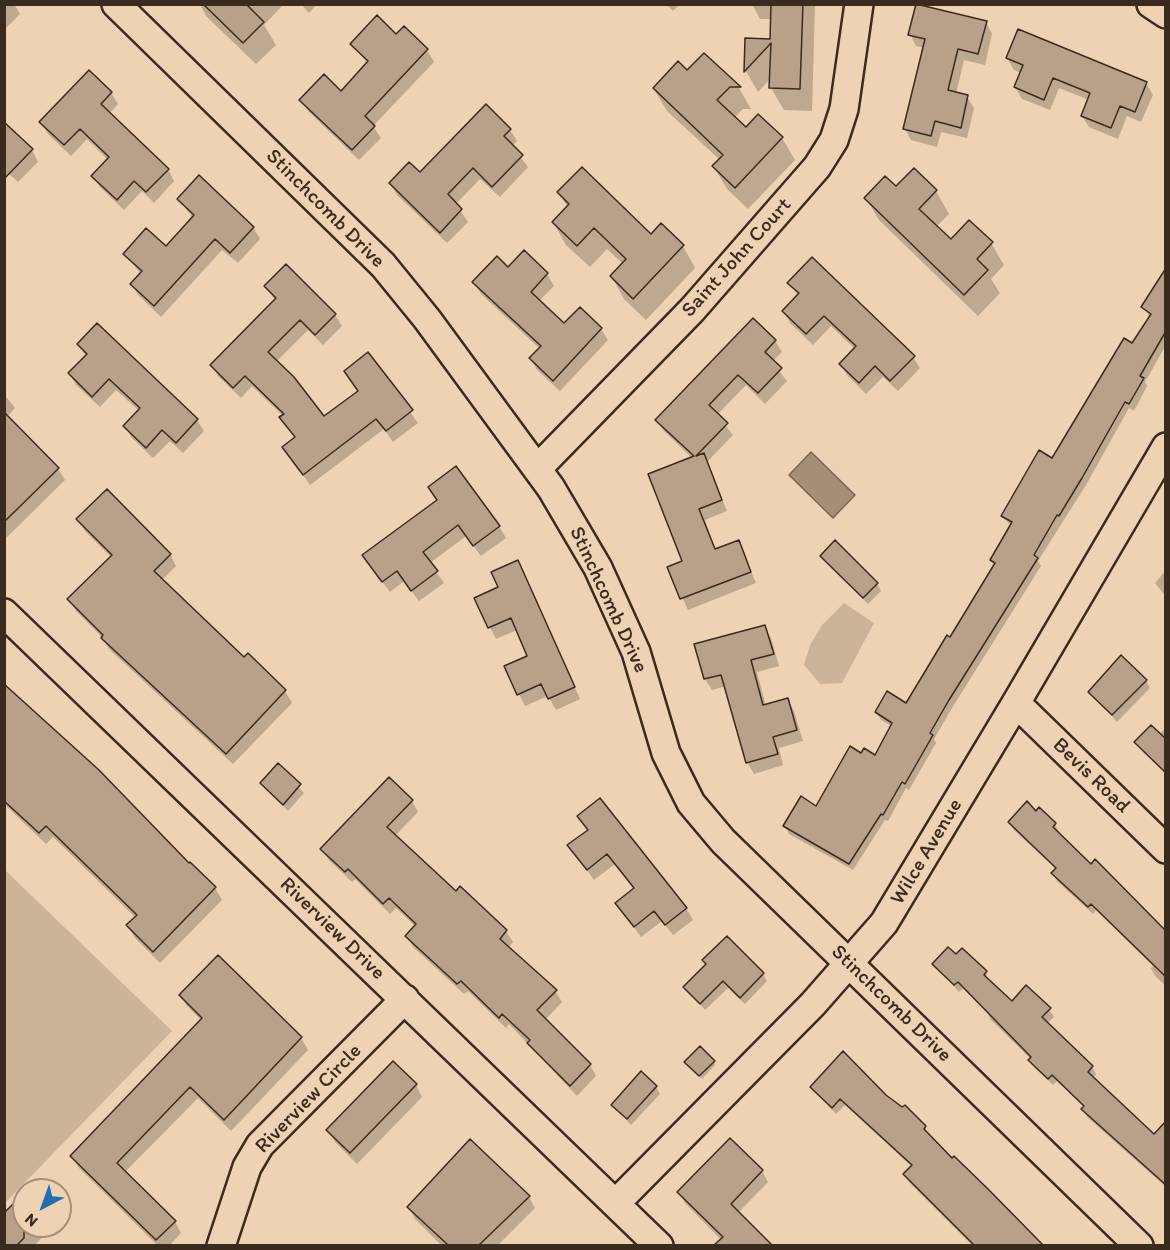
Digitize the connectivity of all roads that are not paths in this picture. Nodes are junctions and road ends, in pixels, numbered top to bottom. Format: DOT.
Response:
graph roads {
  1 [pos="116,4"];
  2 [pos="859,4"];
  3 [pos="1151,4"];
  4 [pos="1166,14"];
  5 [pos="1166,447"];
  6 [pos="537,469"];
  7 [pos="4,614"];
  8 [pos="1016,703"];
  9 [pos="1166,849"];
  10 [pos="850,964"];
  11 [pos="405,999"];
  12 [pos="616,1203"];
  13 [pos="221,1245"];
  14 [pos="659,1245"];
  15 [pos="1139,1245"];
  1 -- 6 [label="street, Stinchcomb Drive"];
  2 -- 6 [label="street, Saint John Court"];
  3 -- 4 [label="street"];
  5 -- 8 [label="street, Wilce Avenue"];
  6 -- 10 [label="street, Stinchcomb Drive"];
  7 -- 11 [label="street, Riverview Drive"];
  8 -- 9 [label="street, Bevis Road"];
  8 -- 10 [label="street, Wilce Avenue"];
  10 -- 12 [label="street, Wilce Avenue"];
  10 -- 15 [label="street, Stinchcomb Drive"];
  11 -- 12 [label="street, Riverview Drive"];
  11 -- 13 [label="street, Riverview Circle"];
  12 -- 14 [label="street, Riverview Drive"];
}
